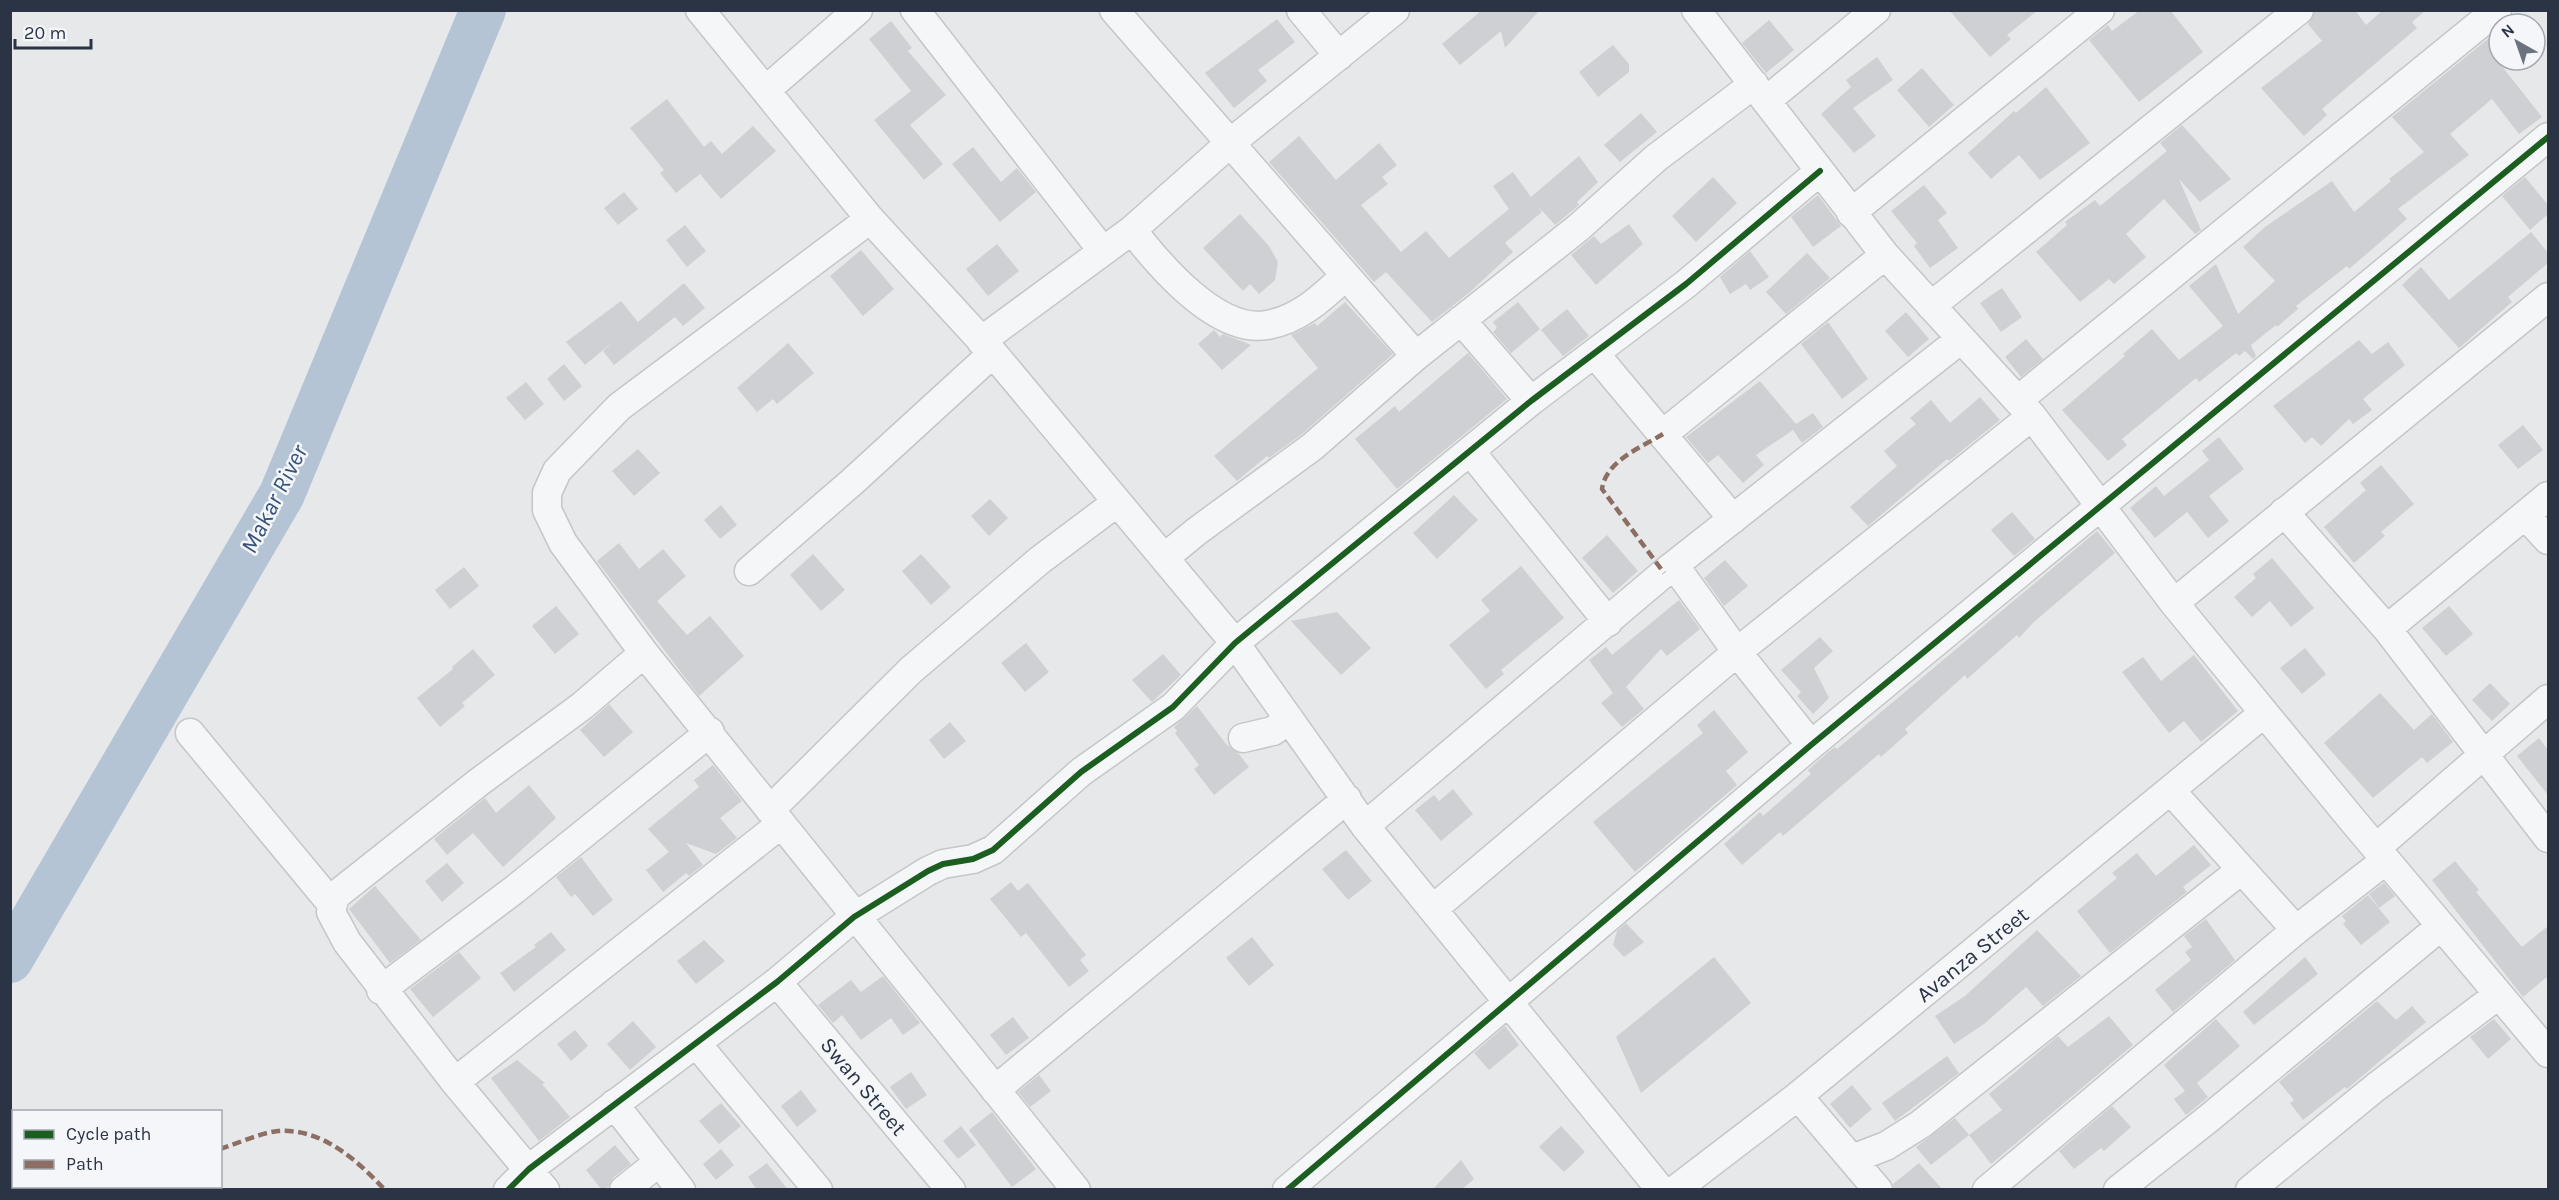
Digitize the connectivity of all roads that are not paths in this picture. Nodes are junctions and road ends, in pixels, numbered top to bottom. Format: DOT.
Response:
graph roads {
  1 [pos="700,10"];
  2 [pos="858,10"];
  3 [pos="915,10"];
  4 [pos="1114,10"];
  5 [pos="1301,10"];
  6 [pos="1395,10"];
  7 [pos="1876,10"];
  8 [pos="2100,10"];
  9 [pos="2299,10"];
  10 [pos="2497,10"];
  11 [pos="1697,11"];
  12 [pos="1339,56"];
  13 [pos="766,90"];
  14 [pos="1760,93"];
  15 [pos="2548,137"];
  16 [pos="1229,144"];
  17 [pos="1820,171"];
  18 [pos="1851,213"];
  19 [pos="870,219"];
  20 [pos="1131,230"];
  21 [pos="1102,250"];
  22 [pos="1885,255"];
  23 [pos="1344,277"];
  24 [pos="2548,297"];
  25 [pos="1931,306"];
  26 [pos="1461,320"];
  27 [pos="1961,339"];
  28 [pos="987,347"];
  29 [pos="1595,354"];
  30 [pos="1416,356"];
  31 [pos="1531,401"];
  32 [pos="2025,408"];
  33 [pos="1662,434"];
  34 [pos="1470,451"];
  35 [pos="2548,496"];
  36 [pos="1116,503"];
  37 [pos="2102,506"];
  38 [pos="2284,512"];
  39 [pos="2525,515"];
  40 [pos="1733,519"];
  41 [pos="2548,540"];
  42 [pos="1164,558"];
  43 [pos="1674,565"];
  44 [pos="749,571"];
  45 [pos="2174,603"];
  46 [pos="1608,622"];
  47 [pos="2387,629"];
  48 [pos="1235,643"];
  49 [pos="1737,652"];
  50 [pos="644,653"];
  51 [pos="2548,699"];
  52 [pos="2264,713"];
  53 [pos="1289,719"];
  54 [pos="710,732"];
  55 [pos="190,733"];
  56 [pos="1243,738"];
  57 [pos="1811,745"];
  58 [pos="2484,755"];
  59 [pos="2171,791"];
  60 [pos="1347,798"];
  61 [pos="775,817"];
  62 [pos="1365,826"];
  63 [pos="2548,838"];
  64 [pos="2381,854"];
  65 [pos="2241,870"];
  66 [pos="332,903"];
  67 [pos="1433,909"];
  68 [pos="854,917"];
  69 [pos="2441,926"];
  70 [pos="2296,930"];
  71 [pos="777,982"];
  72 [pos="381,990"];
  73 [pos="2498,995"];
  74 [pos="1507,1001"];
  75 [pos="696,1043"];
  76 [pos="2548,1053"];
  77 [pos="455,1082"];
  78 [pos="995,1090"];
  79 [pos="1798,1096"];
  80 [pos="614,1104"];
  81 [pos="1852,1159"];
  82 [pos="659,1162"];
  83 [pos="537,1179"];
  84 [pos="1660,1188"];
  85 [pos="508,1190"];
  86 [pos="624,1190"];
  87 [pos="681,1190"];
  88 [pos="818,1190"];
  89 [pos="951,1190"];
  90 [pos="1076,1190"];
  91 [pos="1287,1190"];
  92 [pos="1878,1190"];
  93 [pos="1987,1190"];
  94 [pos="2118,1190"];
  95 [pos="2250,1190"];
  1 -- 13 [label="street"];
  2 -- 13 [label="street"];
  3 -- 21 [label="street"];
  4 -- 16 [label="street"];
  5 -- 12 [label="street"];
  6 -- 12 [label="street"];
  7 -- 14 [label="street"];
  8 -- 18 [label="street"];
  9 -- 25 [label="street"];
  10 -- 32 [label="street"];
  11 -- 14 [label="street"];
  12 -- 16 [label="street"];
  13 -- 19 [label="street"];
  14 -- 17 [label="street"];
  14 -- 26 [label="street"];
  15 -- 37 [label="street"];
  16 -- 20 [label="street"];
  16 -- 23 [label="street"];
  17 -- 18 [label="street"];
  17 -- 29 [label="street"];
  18 -- 22 [label="street"];
  19 -- 28 [label="street"];
  19 -- 50 [label="street"];
  20 -- 21 [label="street"];
  20 -- 23 [label="street"];
  21 -- 28 [label="street"];
  22 -- 25 [label="street"];
  22 -- 33 [label="street"];
  23 -- 30 [label="street"];
  24 -- 38 [label="street"];
  25 -- 27 [label="street"];
  26 -- 30 [label="street"];
  26 -- 31 [label="street"];
  27 -- 32 [label="street"];
  27 -- 40 [label="street"];
  28 -- 36 [label="street"];
  28 -- 44 [label="street"];
  29 -- 31 [label="street"];
  29 -- 33 [label="street"];
  30 -- 42 [label="street"];
  31 -- 34 [label="street"];
  32 -- 37 [label="street"];
  32 -- 49 [label="street"];
  33 -- 40 [label="street"];
  34 -- 46 [label="street"];
  34 -- 48 [label="street"];
  35 -- 39 [label="street"];
  36 -- 42 [label="street"];
  36 -- 61 [label="street"];
  37 -- 45 [label="street"];
  37 -- 57 [label="street"];
  38 -- 45 [label="street"];
  38 -- 47 [label="street"];
  39 -- 41 [label="street"];
  39 -- 47 [label="street"];
  40 -- 43 [label="street"];
  42 -- 48 [label="street"];
  43 -- 46 [label="street"];
  43 -- 49 [label="street"];
  45 -- 52 [label="street"];
  46 -- 62 [label="street"];
  47 -- 58 [label="street"];
  48 -- 53 [label="street"];
  48 -- 68 [label="street"];
  49 -- 57 [label="street"];
  49 -- 67 [label="street"];
  50 -- 54 [label="street"];
  50 -- 66 [label="street"];
  51 -- 58 [label="street"];
  52 -- 59 [label="street, Avanza Street"];
  52 -- 64 [label="street"];
  53 -- 56 [label="street"];
  53 -- 60 [label="street"];
  54 -- 61 [label="street"];
  54 -- 72 [label="street"];
  55 -- 66 [label="street"];
  57 -- 74 [label="street"];
  58 -- 63 [label="street"];
  58 -- 64 [label="street"];
  59 -- 65 [label="street"];
  59 -- 79 [label="street, Avanza Street"];
  60 -- 62 [label="street"];
  60 -- 78 [label="street"];
  61 -- 68 [label="street"];
  61 -- 77 [label="street"];
  62 -- 67 [label="street"];
  64 -- 69 [label="street"];
  64 -- 70 [label="street"];
  65 -- 70 [label="street"];
  65 -- 81 [label="street"];
  66 -- 72 [label="street"];
  67 -- 74 [label="street"];
  68 -- 71 [label="street"];
  68 -- 78 [label="street"];
  69 -- 73 [label="street"];
  69 -- 94 [label="street"];
  70 -- 93 [label="street"];
  71 -- 75 [label="street"];
  71 -- 89 [label="street, Swan Street"];
  72 -- 77 [label="street"];
  73 -- 76 [label="street"];
  73 -- 95 [label="street"];
  74 -- 84 [label="street"];
  74 -- 91 [label="street"];
  75 -- 80 [label="street"];
  75 -- 88 [label="street"];
  77 -- 83 [label="street"];
  78 -- 90 [label="street"];
  79 -- 81 [label="street"];
  79 -- 84 [label="street, Avanza Street"];
  80 -- 82 [label="street"];
  80 -- 83 [label="street"];
  81 -- 92 [label="street"];
  82 -- 86 [label="street"];
  82 -- 87 [label="street"];
  83 -- 85 [label="street"];
}
